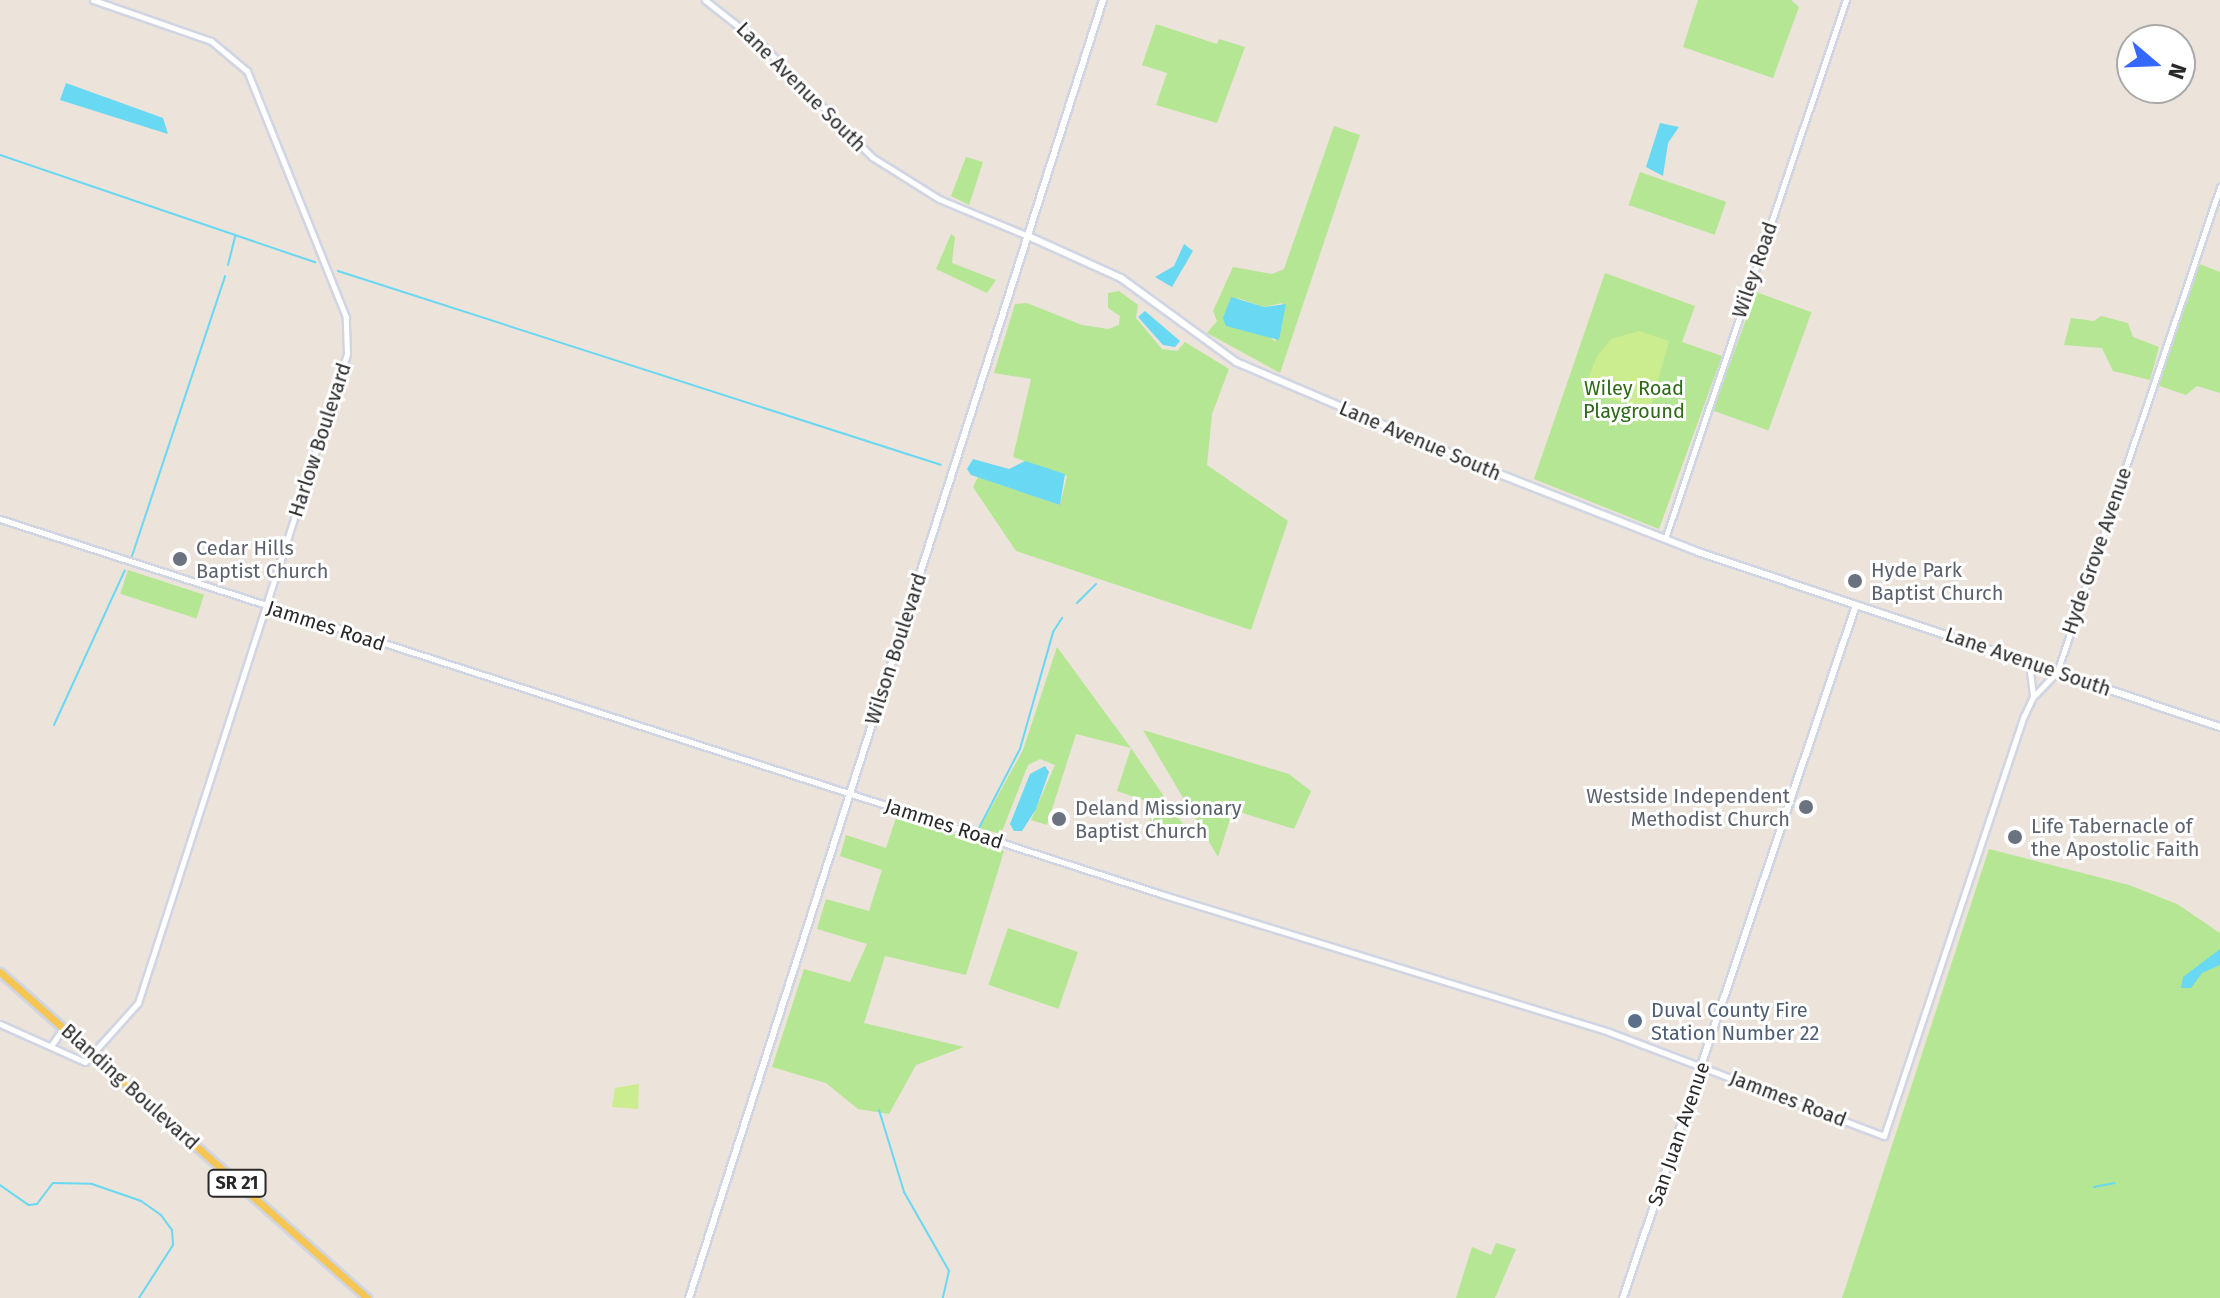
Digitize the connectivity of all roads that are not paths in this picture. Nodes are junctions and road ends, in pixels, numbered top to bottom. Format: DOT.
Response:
graph roads {
  1 [pos="93,0"];
  2 [pos="705,0"];
  3 [pos="1103,0"];
  4 [pos="1846,0"];
  5 [pos="2220,187"];
  6 [pos="1028,236"];
  7 [pos="0,519"];
  8 [pos="1664,540"];
  9 [pos="1856,605"];
  10 [pos="267,607"];
  11 [pos="2028,662"];
  12 [pos="2057,672"];
  13 [pos="2033,697"];
  14 [pos="2220,727"];
  15 [pos="849,793"];
  16 [pos="0,972"];
  17 [pos="0,1024"];
  18 [pos="63,1028"];
  19 [pos="50,1047"];
  20 [pos="93,1055"];
  21 [pos="1701,1067"];
  22 [pos="1884,1136"];
  23 [pos="367,1298"];
  24 [pos="689,1298"];
  25 [pos="1623,1298"];
  1 -- 10 [label="street, Harlow Boulevard"];
  2 -- 6 [label="street, Lane Avenue South"];
  3 -- 6 [label="main road, Wilson Boulevard"];
  4 -- 8 [label="street, Wiley Road"];
  5 -- 12 [label="street, Hyde Grove Avenue"];
  6 -- 8 [label="main road, Lane Avenue South"];
  6 -- 15 [label="main road, Wilson Boulevard"];
  7 -- 10 [label="street, Jammes Road"];
  8 -- 9 [label="main road, Lane Avenue South"];
  9 -- 11 [label="main road, Lane Avenue South"];
  9 -- 21 [label="main road, San Juan Avenue"];
  10 -- 15 [label="street, Jammes Road"];
  10 -- 20 [label="street, Harlow Boulevard"];
  11 -- 12 [label="main road, Lane Avenue South"];
  11 -- 13 [label="street"];
  12 -- 13 [label="street, Hyde Grove Avenue"];
  12 -- 14 [label="main road, Lane Avenue South"];
  13 -- 22 [label="street, Hyde Grove Avenue"];
  15 -- 21 [label="street, Jammes Road"];
  15 -- 24 [label="main road, Wilson Boulevard"];
  16 -- 18 [label="main road, Blanding Boulevard / SR 21"];
  17 -- 19 [label="street"];
  18 -- 19 [label="street"];
  18 -- 20 [label="main road, Blanding Boulevard / SR 21"];
  19 -- 20 [label="street"];
  20 -- 23 [label="main road, Blanding Boulevard / SR 21"];
  21 -- 22 [label="street, Jammes Road"];
  21 -- 25 [label="main road, San Juan Avenue"];
}
